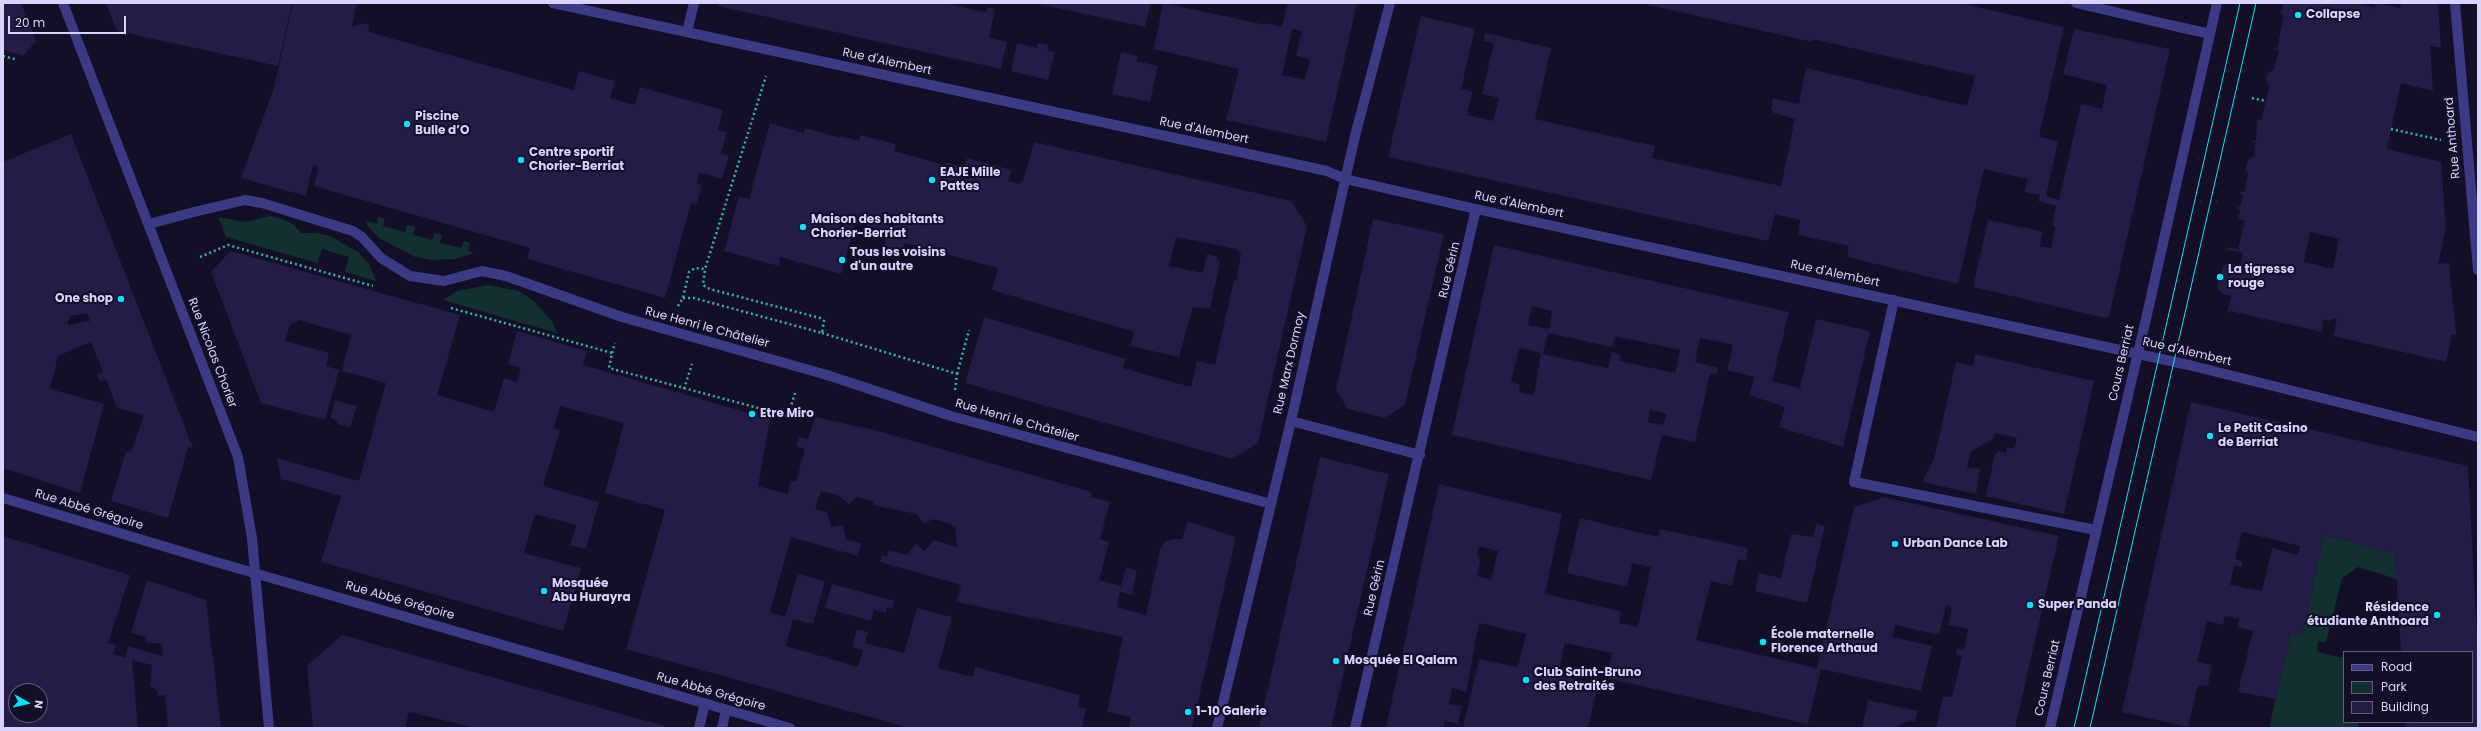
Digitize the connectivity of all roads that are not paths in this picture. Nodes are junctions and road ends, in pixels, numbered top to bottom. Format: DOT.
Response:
graph roads {
  1 [pos="62,3"];
  2 [pos="553,3"];
  3 [pos="694,3"];
  4 [pos="1390,3"];
  5 [pos="2076,3"];
  6 [pos="2217,3"];
  7 [pos="2455,3"];
  8 [pos="687,32"];
  9 [pos="2210,34"];
  10 [pos="1345,179"];
  11 [pos="1476,209"];
  12 [pos="149,224"];
  13 [pos="2478,270"];
  14 [pos="1894,300"];
  15 [pos="2138,354"];
  16 [pos="1291,421"];
  17 [pos="2478,437"];
  18 [pos="1420,454"];
  19 [pos="3,498"];
  20 [pos="1271,504"];
  21 [pos="2096,530"];
  22 [pos="254,573"];
  23 [pos="705,703"];
  24 [pos="726,710"];
  25 [pos="269,728"];
  26 [pos="698,728"];
  27 [pos="722,728"];
  28 [pos="790,728"];
  29 [pos="1217,728"];
  30 [pos="1355,728"];
  31 [pos="2050,728"];
  1 -- 12 [label="street, Rue Nicolas Chorier"];
  2 -- 8 [label="street, Rue d'Alembert"];
  3 -- 8 [label="street"];
  4 -- 10 [label="street, Rue Marx Dormoy"];
  5 -- 9 [label="street"];
  6 -- 9 [label="street, Cours Berriat"];
  7 -- 13 [label="street, Rue Anthoard"];
  8 -- 10 [label="street, Rue d'Alembert"];
  9 -- 15 [label="street, Cours Berriat"];
  10 -- 11 [label="street, Rue d'Alembert"];
  10 -- 16 [label="street, Rue Marx Dormoy"];
  11 -- 14 [label="street, Rue d'Alembert"];
  11 -- 18 [label="street, Rue Gérin"];
  12 -- 20 [label="street, Rue Henri le Châtelier"];
  12 -- 22 [label="street, Rue Nicolas Chorier"];
  14 -- 15 [label="street, Rue d'Alembert"];
  14 -- 21 [label="street"];
  15 -- 17 [label="street, Rue d'Alembert"];
  15 -- 21 [label="street, Cours Berriat"];
  16 -- 18 [label="street"];
  16 -- 20 [label="street, Rue Marx Dormoy"];
  18 -- 30 [label="street, Rue Gérin"];
  19 -- 22 [label="street, Rue Abbé Grégoire"];
  20 -- 29 [label="street, Rue Marx Dormoy"];
  21 -- 31 [label="street, Cours Berriat"];
  22 -- 23 [label="street, Rue Abbé Grégoire"];
  22 -- 25 [label="street, Rue Nicolas Chorier"];
  23 -- 24 [label="street, Rue Abbé Grégoire"];
  23 -- 26 [label="street"];
  24 -- 27 [label="street"];
  24 -- 28 [label="street, Rue Abbé Grégoire"];
}
